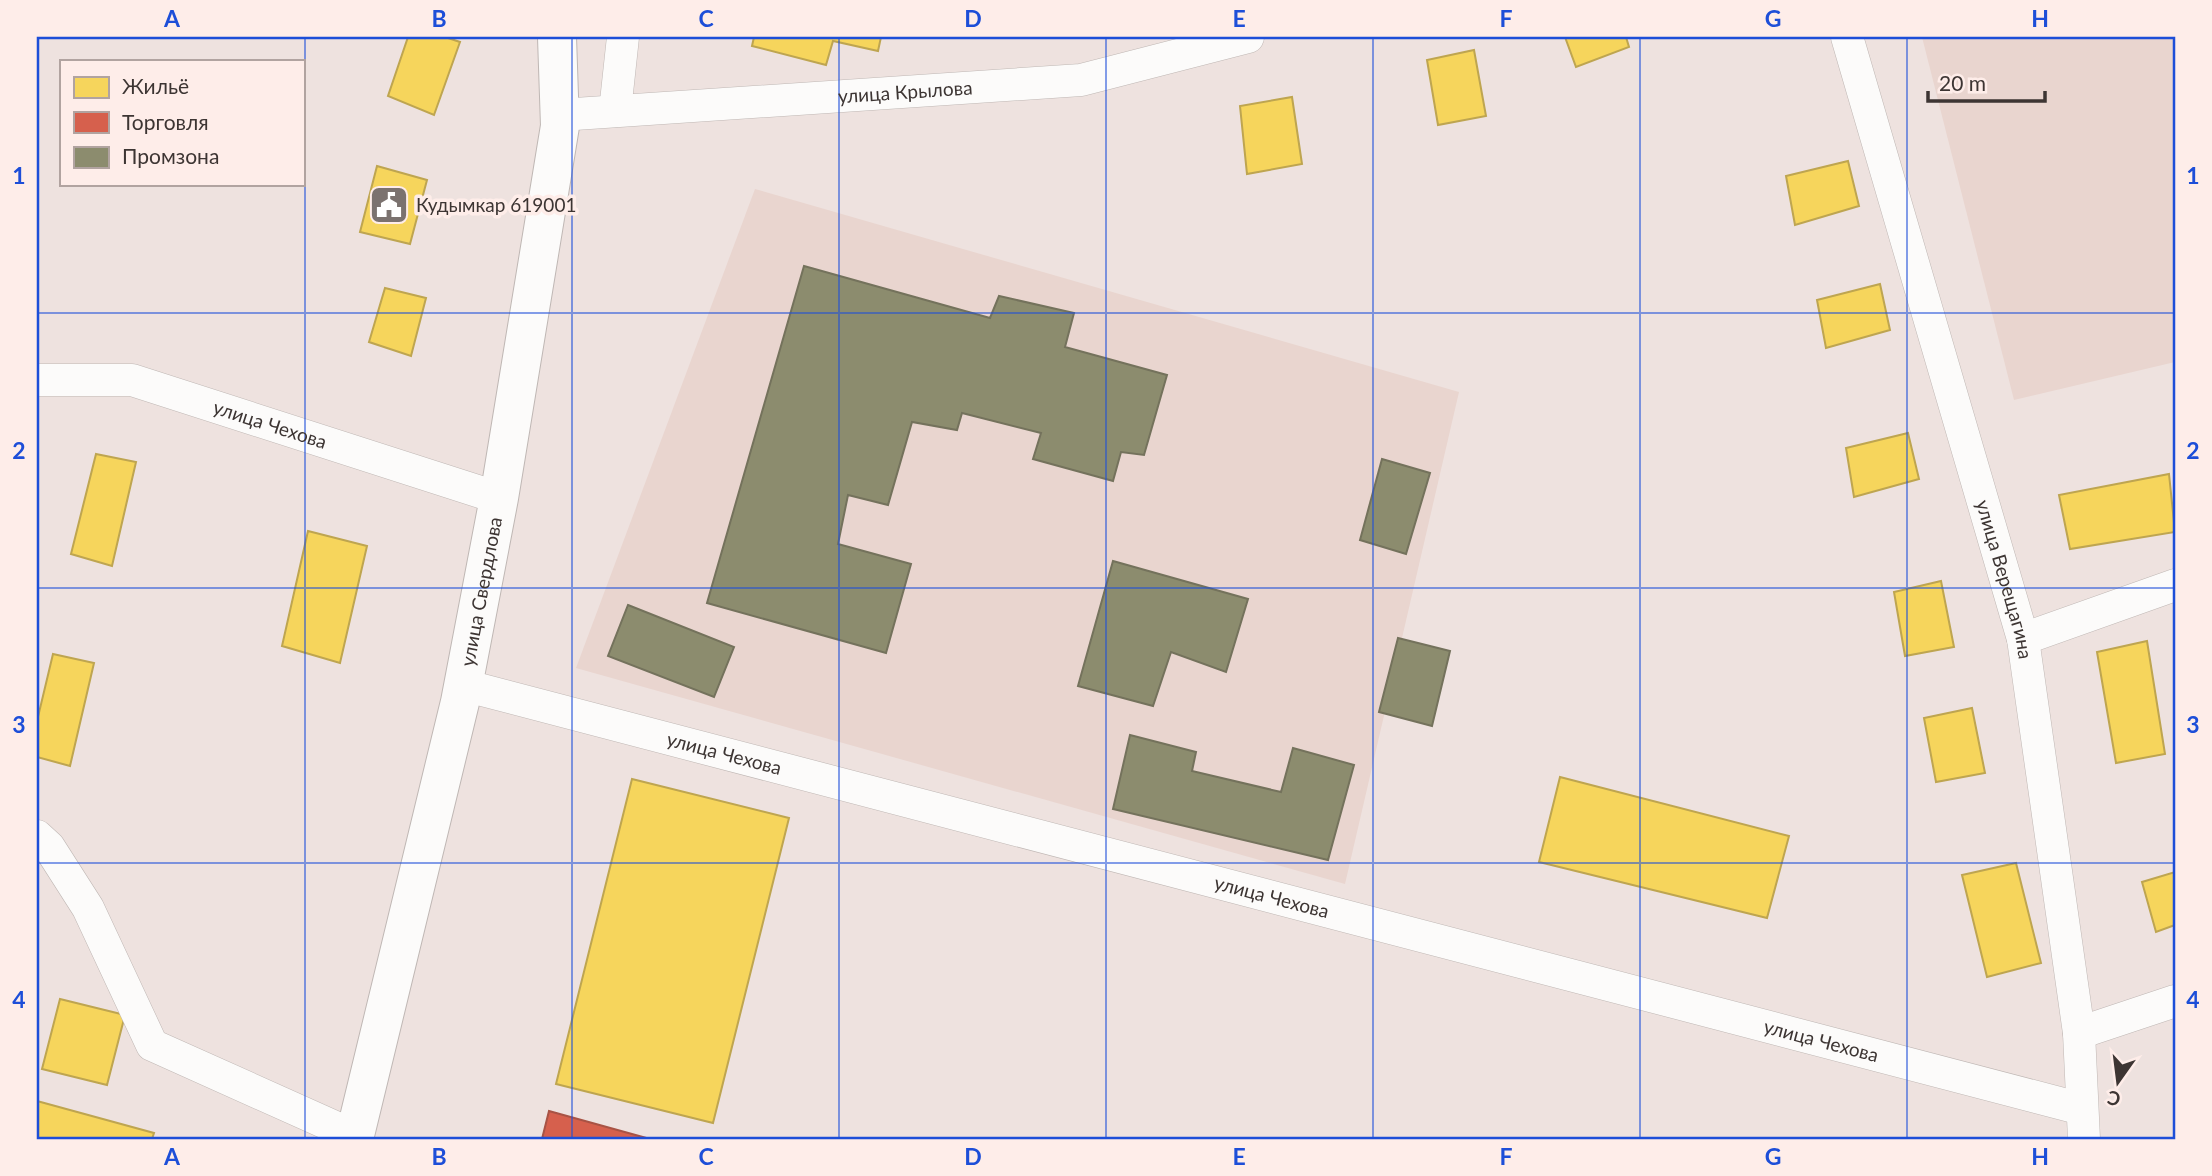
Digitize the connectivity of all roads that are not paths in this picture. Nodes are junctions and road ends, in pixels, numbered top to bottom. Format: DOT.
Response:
graph roads {
  1 [pos="623,37"];
  2 [pos="1248,37"];
  3 [pos="1847,37"];
  4 [pos="553,38"];
  5 [pos="615,111"];
  6 [pos="560,115"];
  7 [pos="37,380"];
  8 [pos="499,498"];
  9 [pos="2175,585"];
  10 [pos="2023,639"];
  11 [pos="463,685"];
  12 [pos="37,836"];
  13 [pos="2175,1001"];
  14 [pos="2079,1033"];
  15 [pos="2083,1124"];
  16 [pos="355,1138"];
  1 -- 5 [label="street"];
  2 -- 5 [label="street, улица Крылова"];
  3 -- 10 [label="street, улица Верещагина"];
  4 -- 6 [label="main road, улица Свердлова"];
  5 -- 6 [label="street, улица Крылова"];
  6 -- 8 [label="main road, улица Свердлова"];
  7 -- 8 [label="street, улица Чехова"];
  8 -- 11 [label="main road, улица Свердлова"];
  9 -- 10 [label="street"];
  10 -- 14 [label="street, улица Верещагина"];
  11 -- 15 [label="street, улица Чехова"];
  11 -- 16 [label="main road, улица Свердлова"];
  12 -- 16 [label="street"];
  13 -- 14 [label="street"];
  14 -- 15 [label="street, улица Верещагина"];
}
